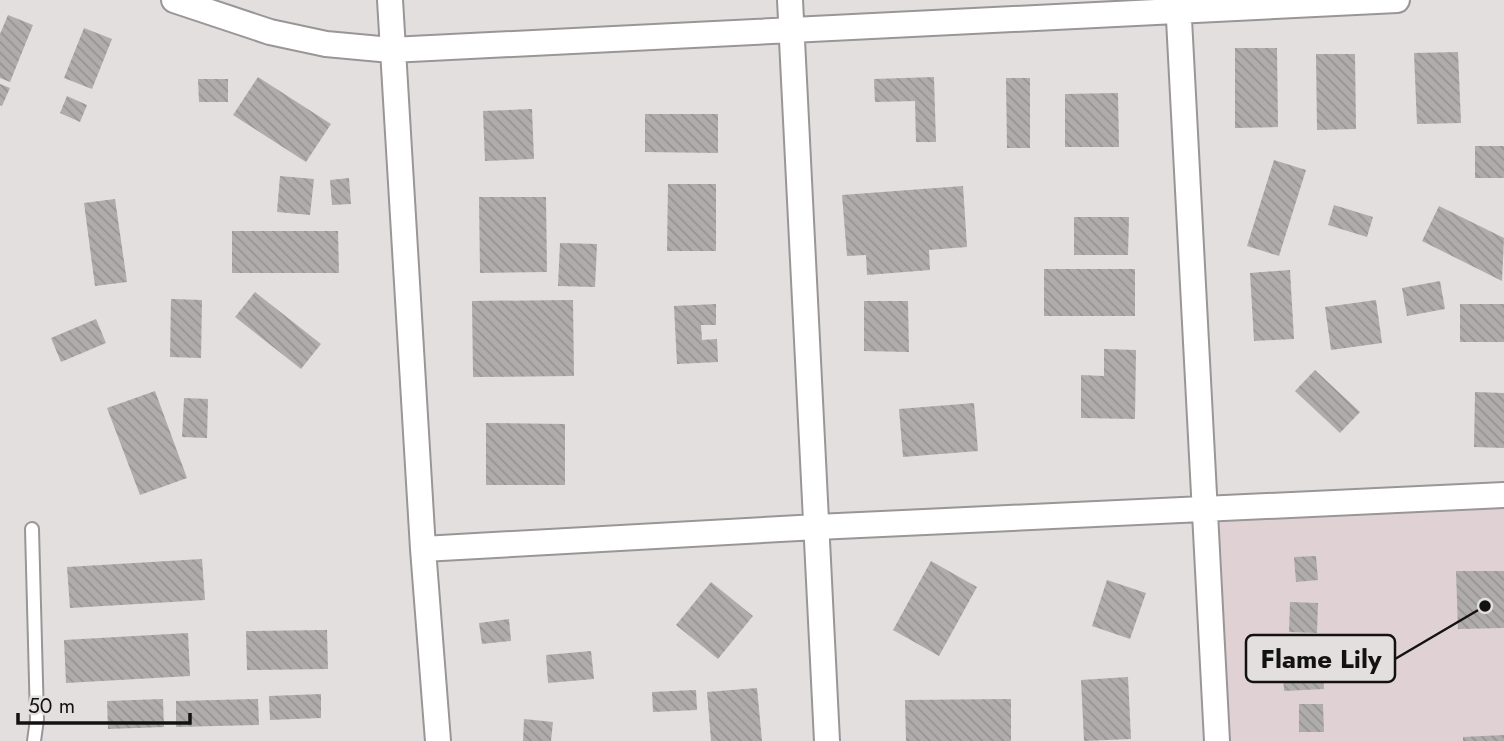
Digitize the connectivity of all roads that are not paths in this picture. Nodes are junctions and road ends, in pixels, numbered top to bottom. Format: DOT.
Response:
graph roads {
  1 [pos="174,0"];
  2 [pos="390,0"];
  3 [pos="790,0"];
  4 [pos="1397,0"];
  5 [pos="1179,6"];
  6 [pos="792,31"];
  7 [pos="391,50"];
  8 [pos="1504,495"];
  9 [pos="1205,509"];
  10 [pos="817,527"];
  11 [pos="32,529"];
  12 [pos="423,549"];
  13 [pos="34,741"];
  14 [pos="438,741"];
  15 [pos="827,741"];
  16 [pos="1217,741"];
  1 -- 7 [label="street"];
  2 -- 7 [label="street"];
  3 -- 6 [label="street"];
  4 -- 5 [label="street"];
  5 -- 6 [label="street"];
  5 -- 9 [label="street"];
  6 -- 7 [label="street"];
  6 -- 10 [label="street"];
  7 -- 12 [label="street"];
  8 -- 9 [label="street"];
  9 -- 10 [label="street"];
  9 -- 16 [label="street"];
  10 -- 12 [label="street"];
  10 -- 15 [label="street"];
  11 -- 13 [label="lane"];
  12 -- 14 [label="street"];
}
